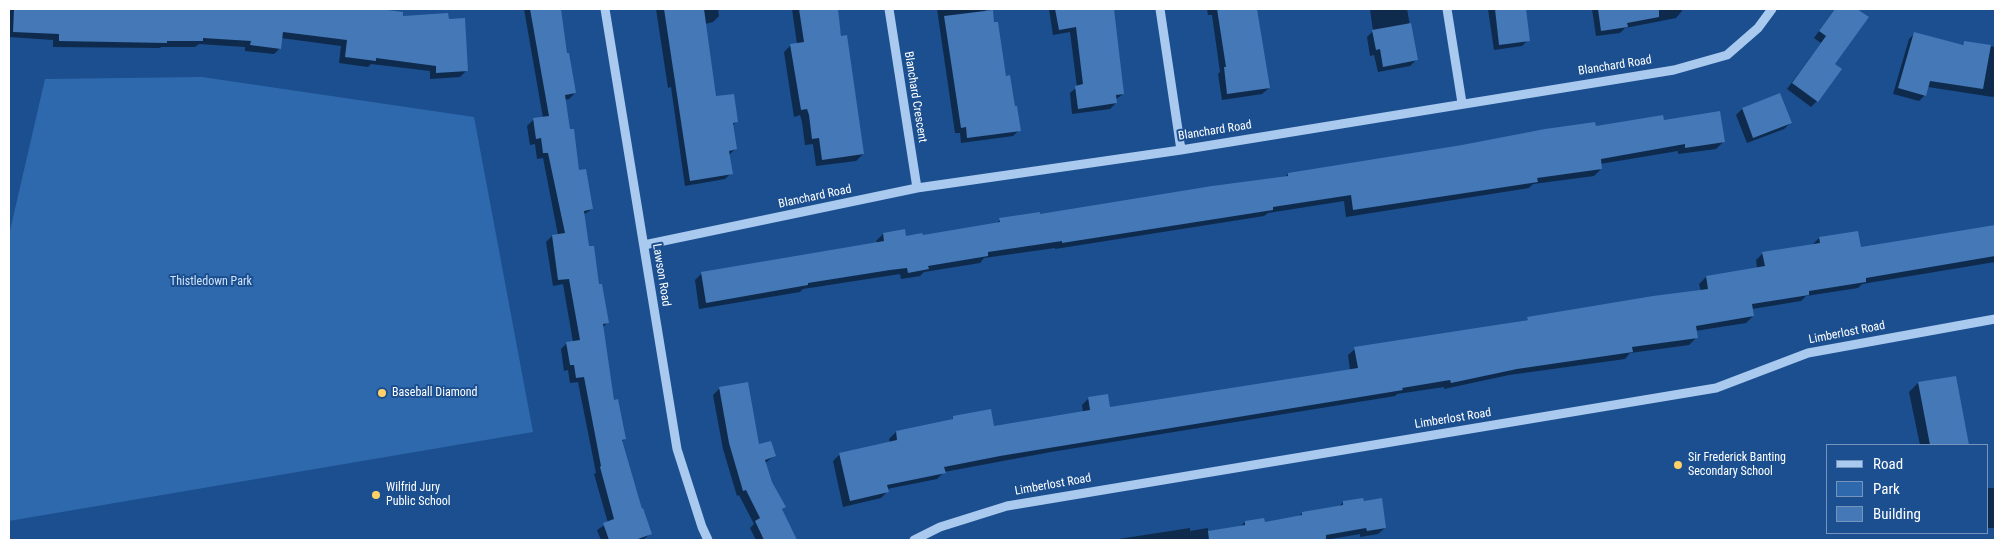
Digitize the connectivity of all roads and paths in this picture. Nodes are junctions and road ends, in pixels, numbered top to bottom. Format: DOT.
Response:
graph roads {
  1 [pos="606,9"];
  2 [pos="889,9"];
  3 [pos="1160,9"];
  4 [pos="1447,9"];
  5 [pos="1772,9"];
  6 [pos="1462,103"];
  7 [pos="1181,150"];
  8 [pos="917,188"];
  9 [pos="644,245"];
  10 [pos="1995,319"];
  11 [pos="708,540"];
  12 [pos="914,540"];
  1 -- 9 [label="street, Lawson Road"];
  2 -- 8 [label="street, Blanchard Crescent"];
  3 -- 7 [label="street"];
  4 -- 6 [label="street"];
  5 -- 6 [label="street, Blanchard Road"];
  6 -- 7 [label="street, Blanchard Road"];
  7 -- 8 [label="street, Blanchard Road"];
  8 -- 9 [label="street, Blanchard Road"];
  9 -- 11 [label="street, Lawson Road"];
  10 -- 12 [label="street, Limberlost Road"];
}
